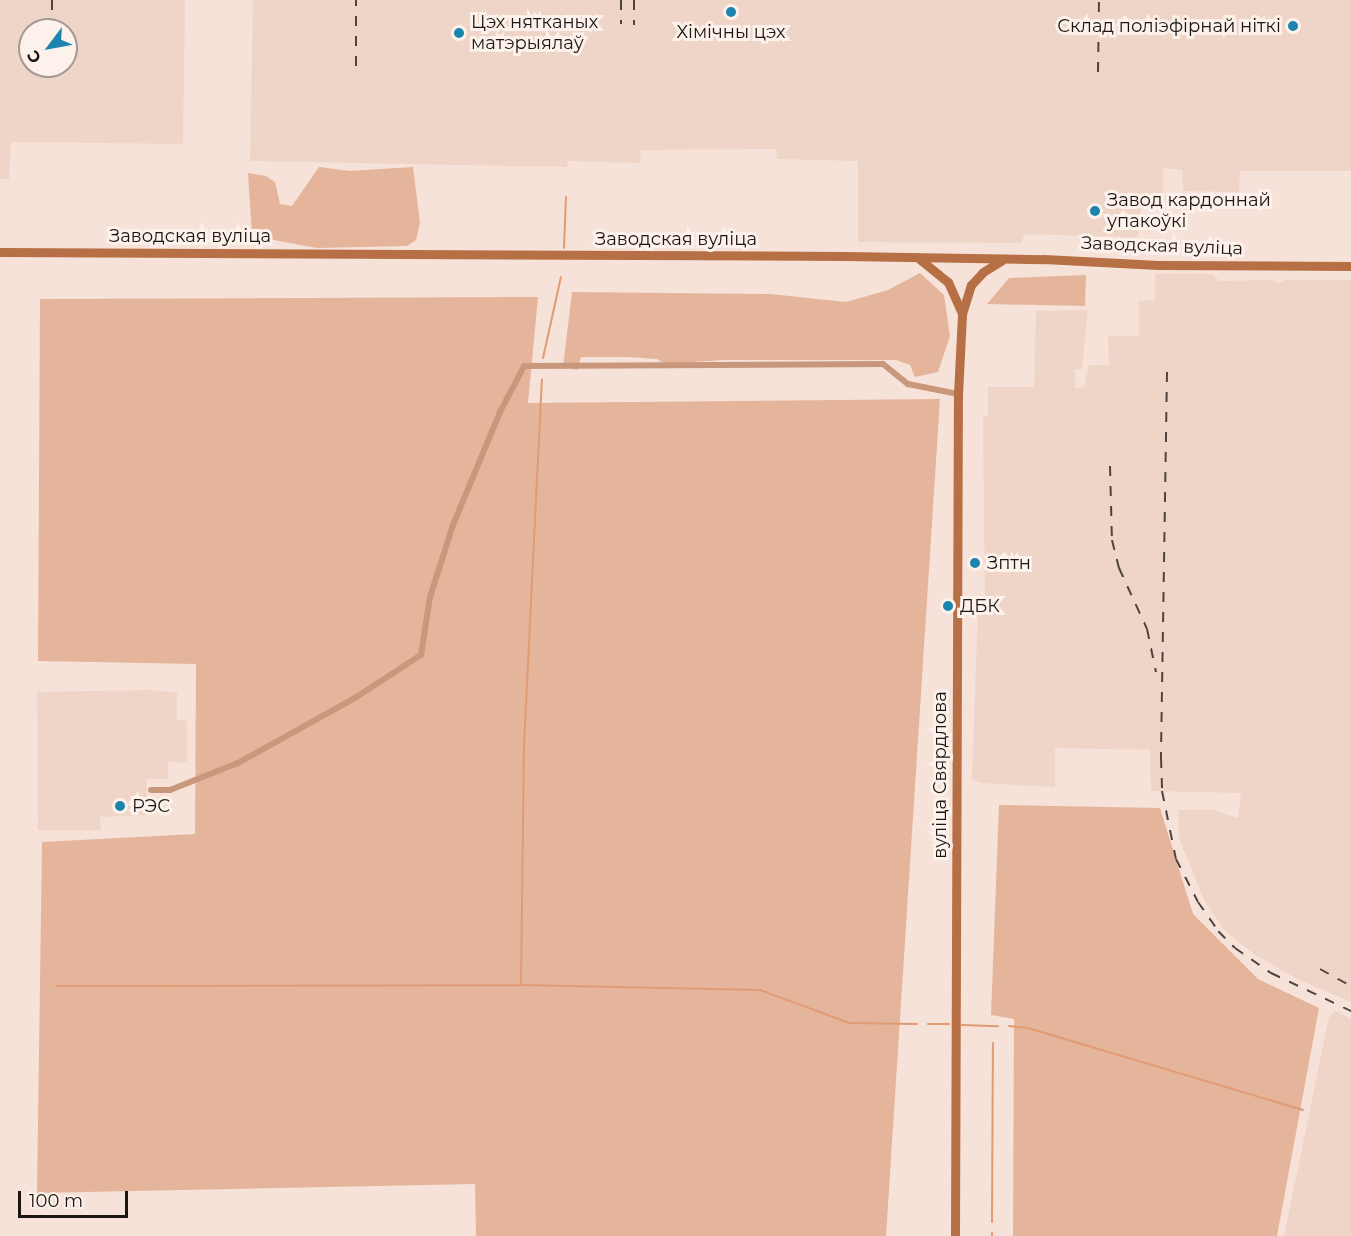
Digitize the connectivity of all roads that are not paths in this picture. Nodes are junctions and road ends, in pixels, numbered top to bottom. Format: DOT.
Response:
graph roads {
  1 [pos="0,252"];
  2 [pos="917,257"];
  3 [pos="1002,260"];
  4 [pos="1351,266"];
  5 [pos="962,314"];
  6 [pos="958,394"];
  7 [pos="151,790"];
  8 [pos="955,1236"];
  1 -- 2 [label="main road, Заводская вуліца"];
  2 -- 3 [label="main road, Заводская вуліца"];
  2 -- 5 [label="main road"];
  3 -- 4 [label="main road, Заводская вуліца"];
  3 -- 5 [label="main road"];
  5 -- 6 [label="main road, вуліца Свярдлова"];
  6 -- 7 [label="street"];
  6 -- 8 [label="main road, вуліца Свярдлова"];
}
